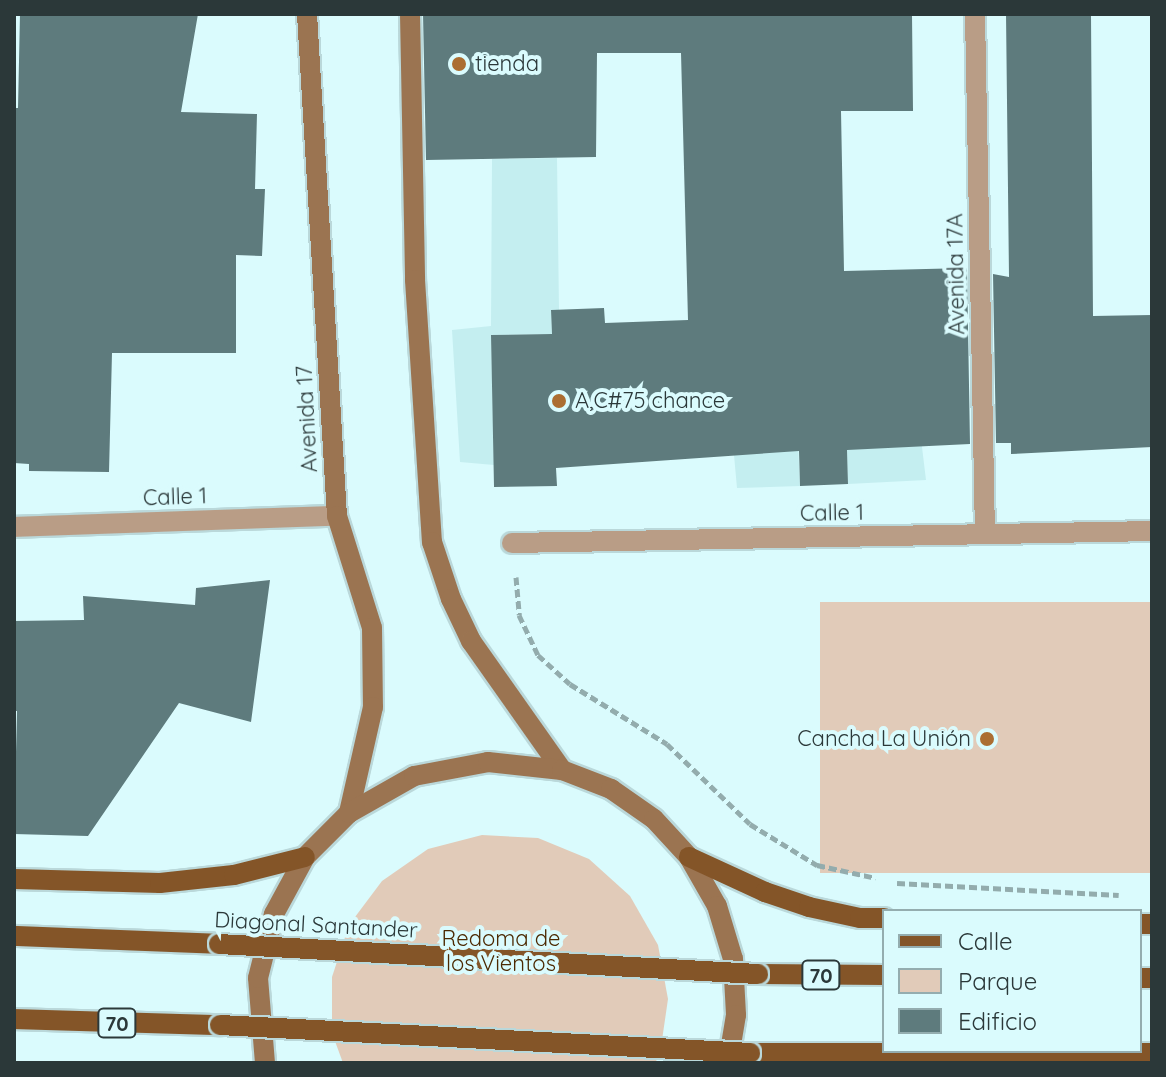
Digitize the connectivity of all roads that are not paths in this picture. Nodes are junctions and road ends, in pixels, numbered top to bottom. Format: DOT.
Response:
graph roads {
  1 [pos="307,14"];
  2 [pos="410,14"];
  3 [pos="975,14"];
  4 [pos="337,516"];
  5 [pos="14,527"];
  6 [pos="1152,531"];
  7 [pos="985,534"];
  8 [pos="512,543"];
  9 [pos="562,770"];
  10 [pos="349,813"];
  11 [pos="305,857"];
  12 [pos="689,857"];
  13 [pos="14,879"];
  14 [pos="882,918"];
  15 [pos="14,936"];
  16 [pos="882,975"];
  17 [pos="14,1019"];
  18 [pos="1152,1053"];
  19 [pos="265,1063"];
  20 [pos="728,1063"];
  1 -- 4 [label="main road, Avenida 17"];
  2 -- 9 [label="main road"];
  3 -- 7 [label="street, Avenida 17A"];
  4 -- 5 [label="street, Calle 1"];
  4 -- 10 [label="main road, Avenida 17"];
  6 -- 7 [label="street, Calle 1"];
  7 -- 8 [label="street, Calle 1"];
  9 -- 10 [label="main road"];
  9 -- 12 [label="main road"];
  10 -- 11 [label="main road"];
  11 -- 13 [label="main road"];
  11 -- 19 [label="main road"];
  12 -- 14 [label="main road"];
  12 -- 20 [label="main road"];
  15 -- 16 [label="main road, Diagonal Santander / 70, bridge"];
  17 -- 18 [label="main road, 70, bridge"];
}
